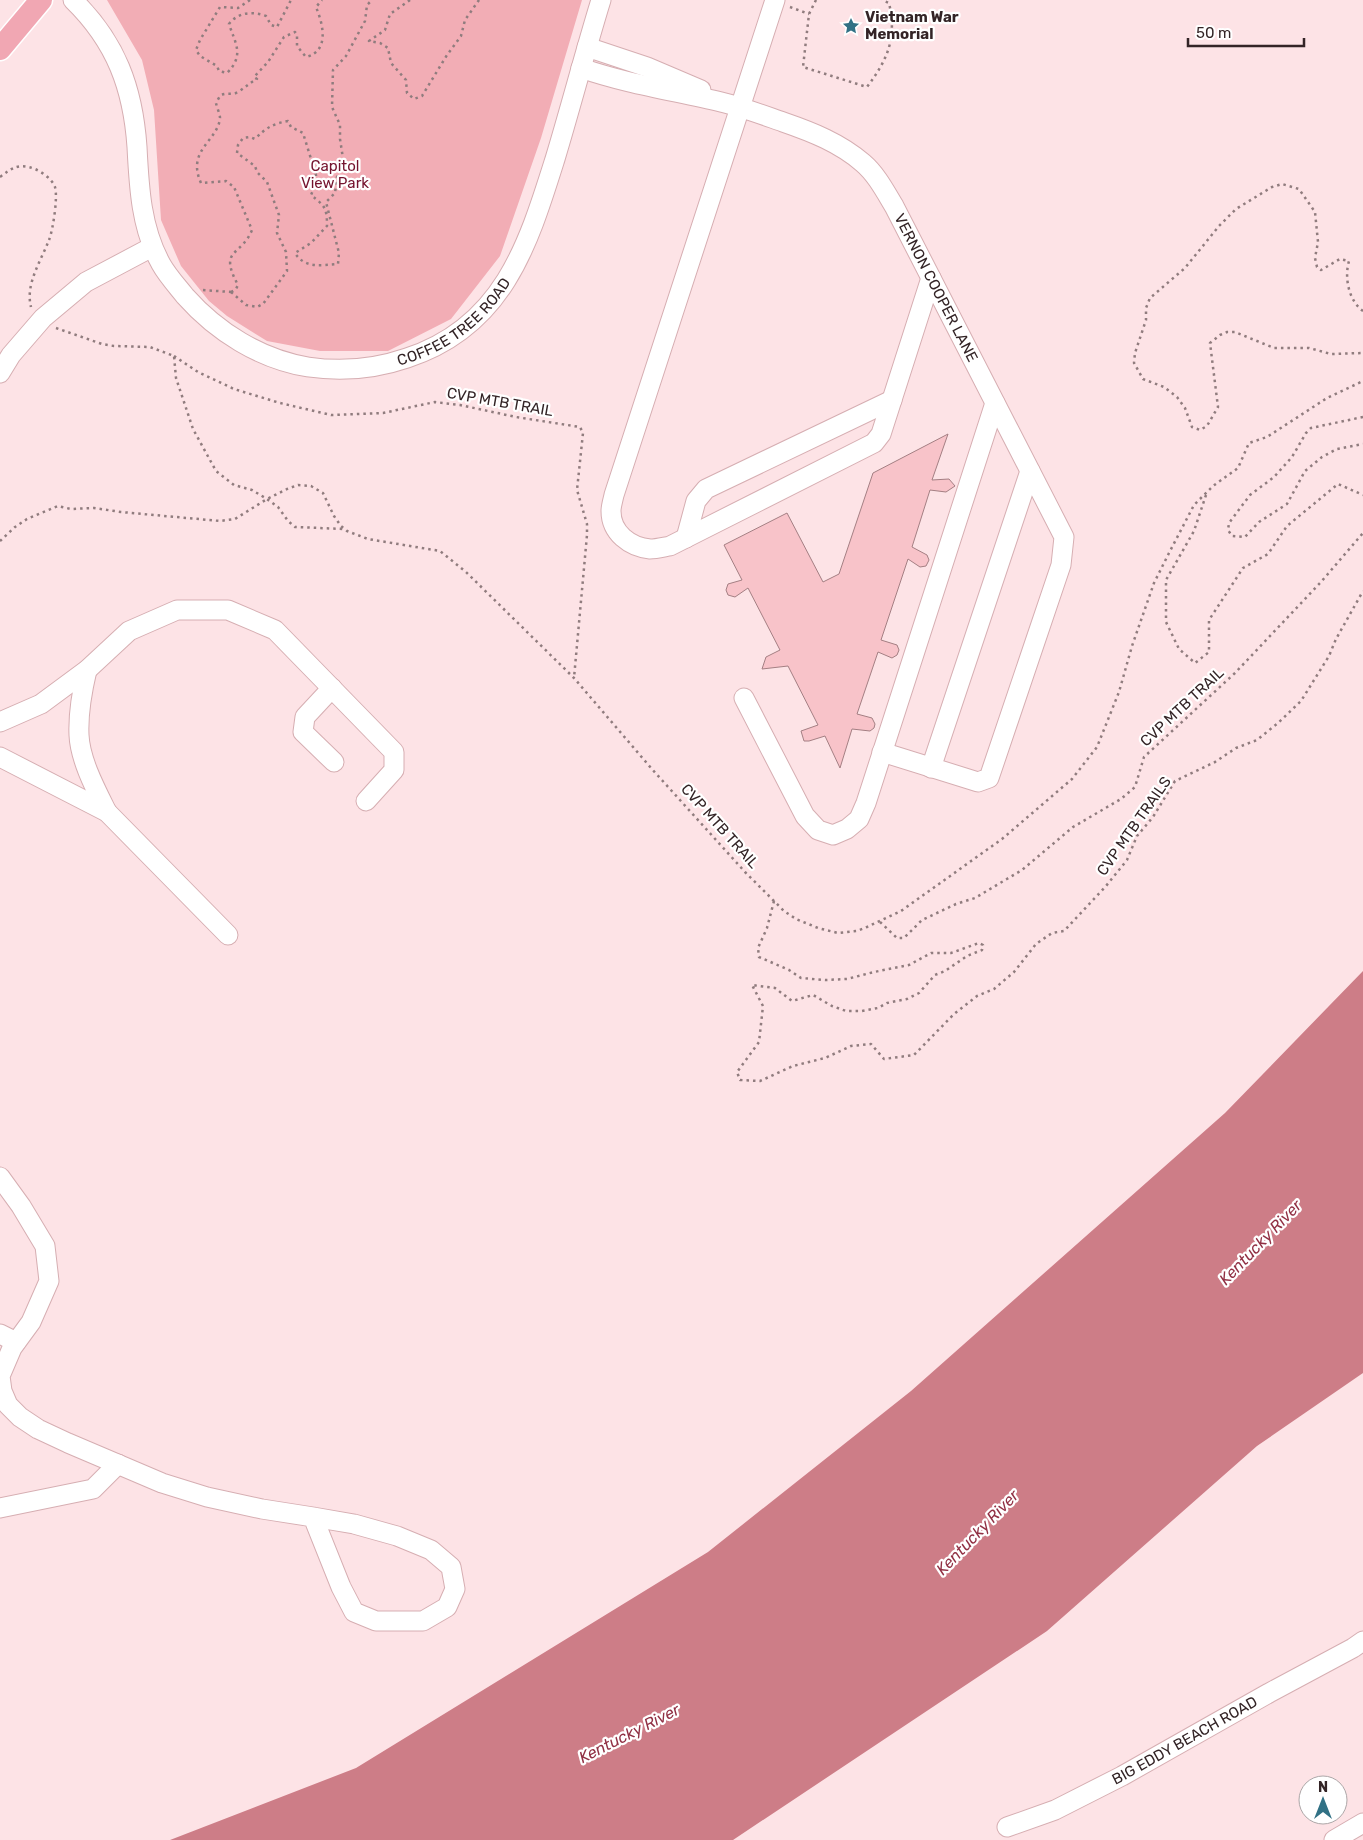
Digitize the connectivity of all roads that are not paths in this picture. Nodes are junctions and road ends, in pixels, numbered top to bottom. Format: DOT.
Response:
graph roads {
  1 [pos="41,0"];
  2 [pos="73,0"];
  3 [pos="601,0"];
  4 [pos="775,0"];
  5 [pos="587,47"];
  6 [pos="0,49"];
  7 [pos="582,68"];
  8 [pos="741,108"];
  9 [pos="152,247"];
  10 [pos="931,278"];
  11 [pos="0,373"];
  12 [pos="892,400"];
  13 [pos="995,403"];
  14 [pos="1030,471"];
  15 [pos="686,538"];
  16 [pos="87,670"];
  17 [pos="332,688"];
  18 [pos="744,698"];
  19 [pos="0,722"];
  20 [pos="882,752"];
  21 [pos="0,757"];
  22 [pos="334,762"];
  23 [pos="931,768"];
  24 [pos="366,801"];
  25 [pos="107,812"];
  26 [pos="228,935"];
  27 [pos="0,1177"];
  28 [pos="8,1338"];
  29 [pos="118,1464"];
  30 [pos="0,1508"];
  31 [pos="314,1517"];
  32 [pos="1361,1648"];
  33 [pos="1363,1823"];
  34 [pos="1007,1827"];
  35 [pos="1334,1840"];
  1 -- 6 [label="main road"];
  2 -- 9 [label="street, COFFEE TREE ROAD"];
  3 -- 5 [label="street, COFFEE TREE ROAD"];
  4 -- 8 [label="street"];
  5 -- 7 [label="street, COFFEE TREE ROAD"];
  5 -- 8 [label="street, VERNON COOPER LANE"];
  7 -- 8 [label="street, VERNON COOPER LANE"];
  7 -- 9 [label="street, COFFEE TREE ROAD"];
  8 -- 10 [label="street, VERNON COOPER LANE"];
  8 -- 15 [label="street"];
  9 -- 11 [label="street"];
  10 -- 12 [label="street"];
  10 -- 13 [label="street, VERNON COOPER LANE"];
  12 -- 15 [label="street"];
  12 -- 15 [label="street"];
  13 -- 14 [label="street, VERNON COOPER LANE"];
  13 -- 20 [label="street"];
  14 -- 23 [label="street"];
  14 -- 23 [label="street, VERNON COOPER LANE"];
  16 -- 17 [label="street"];
  16 -- 19 [label="street"];
  16 -- 25 [label="street"];
  17 -- 22 [label="street"];
  17 -- 24 [label="street"];
  18 -- 20 [label="street"];
  20 -- 23 [label="street"];
  21 -- 25 [label="street"];
  25 -- 26 [label="street"];
  27 -- 28 [label="street"];
  28 -- 29 [label="street"];
  29 -- 30 [label="street"];
  29 -- 31 [label="street"];
  31 -- 31 [label="street"];
  32 -- 34 [label="street, BIG EDDY BEACH ROAD"];
  33 -- 35 [label="street"];
}
